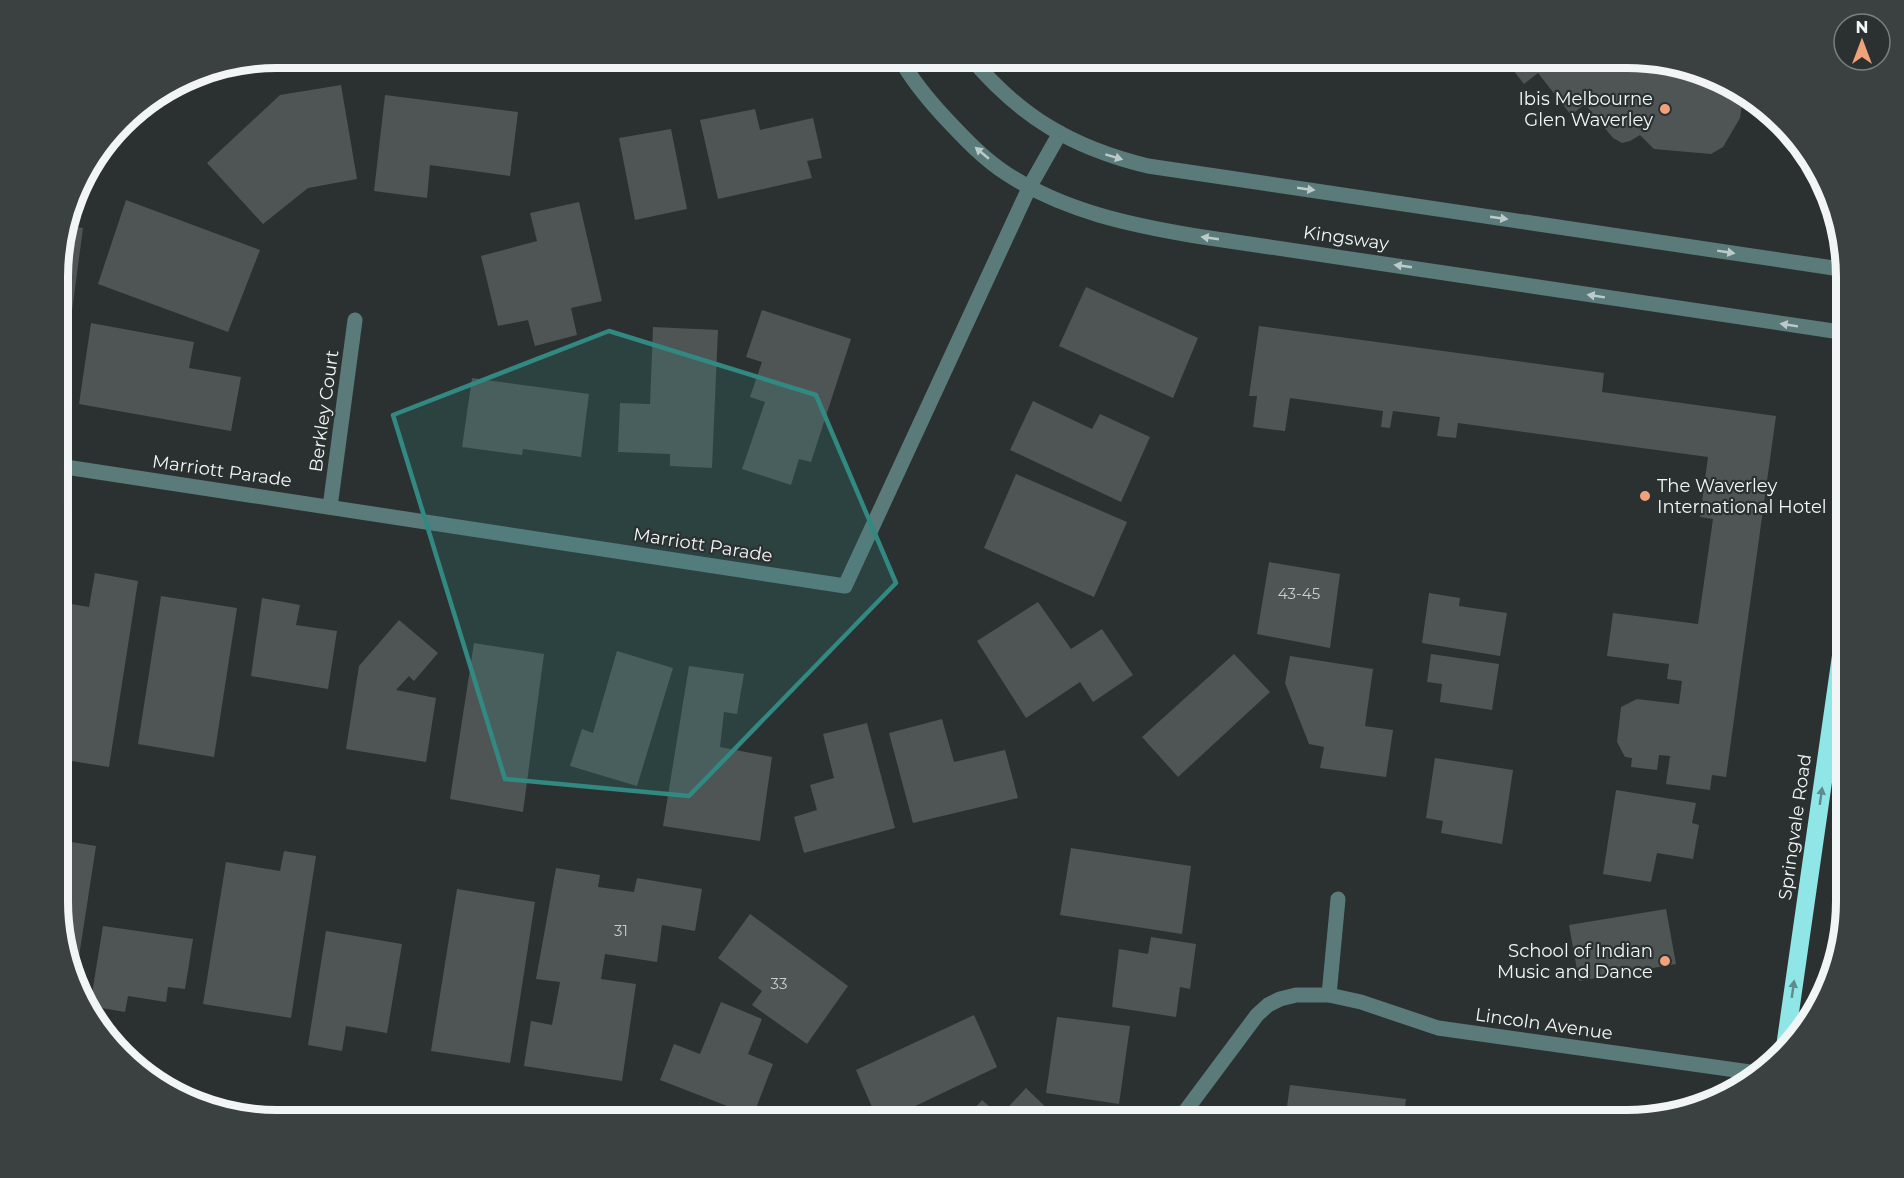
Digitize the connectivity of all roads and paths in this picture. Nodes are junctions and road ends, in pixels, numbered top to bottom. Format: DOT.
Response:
graph roads {
  1 [pos="905,68"];
  2 [pos="981,68"];
  3 [pos="1060,134"];
  4 [pos="1030,186"];
  5 [pos="1836,269"];
  6 [pos="355,320"];
  7 [pos="1836,331"];
  8 [pos="68,467"];
  9 [pos="330,507"];
  10 [pos="1836,685"];
  11 [pos="1338,899"];
  12 [pos="1329,995"];
  13 [pos="1786,1037"];
  14 [pos="1748,1072"];
  15 [pos="1186,1110"];
  4 -- 1 [label="street, Kingsway, one-way"];
  2 -- 3 [label="street"];
  3 -- 4 [label="street, Marriott Parade"];
  3 -- 5 [label="street, one-way"];
  7 -- 4 [label="street, Kingsway, one-way"];
  4 -- 9 [label="street, Marriott Parade"];
  6 -- 9 [label="street, Berkley Court"];
  8 -- 9 [label="street, Marriott Parade"];
  13 -- 10 [label="highway, Springvale Road, one-way"];
  11 -- 12 [label="street"];
  12 -- 14 [label="street, Lincoln Avenue"];
  12 -- 15 [label="street, Lincoln Avenue"];
}
